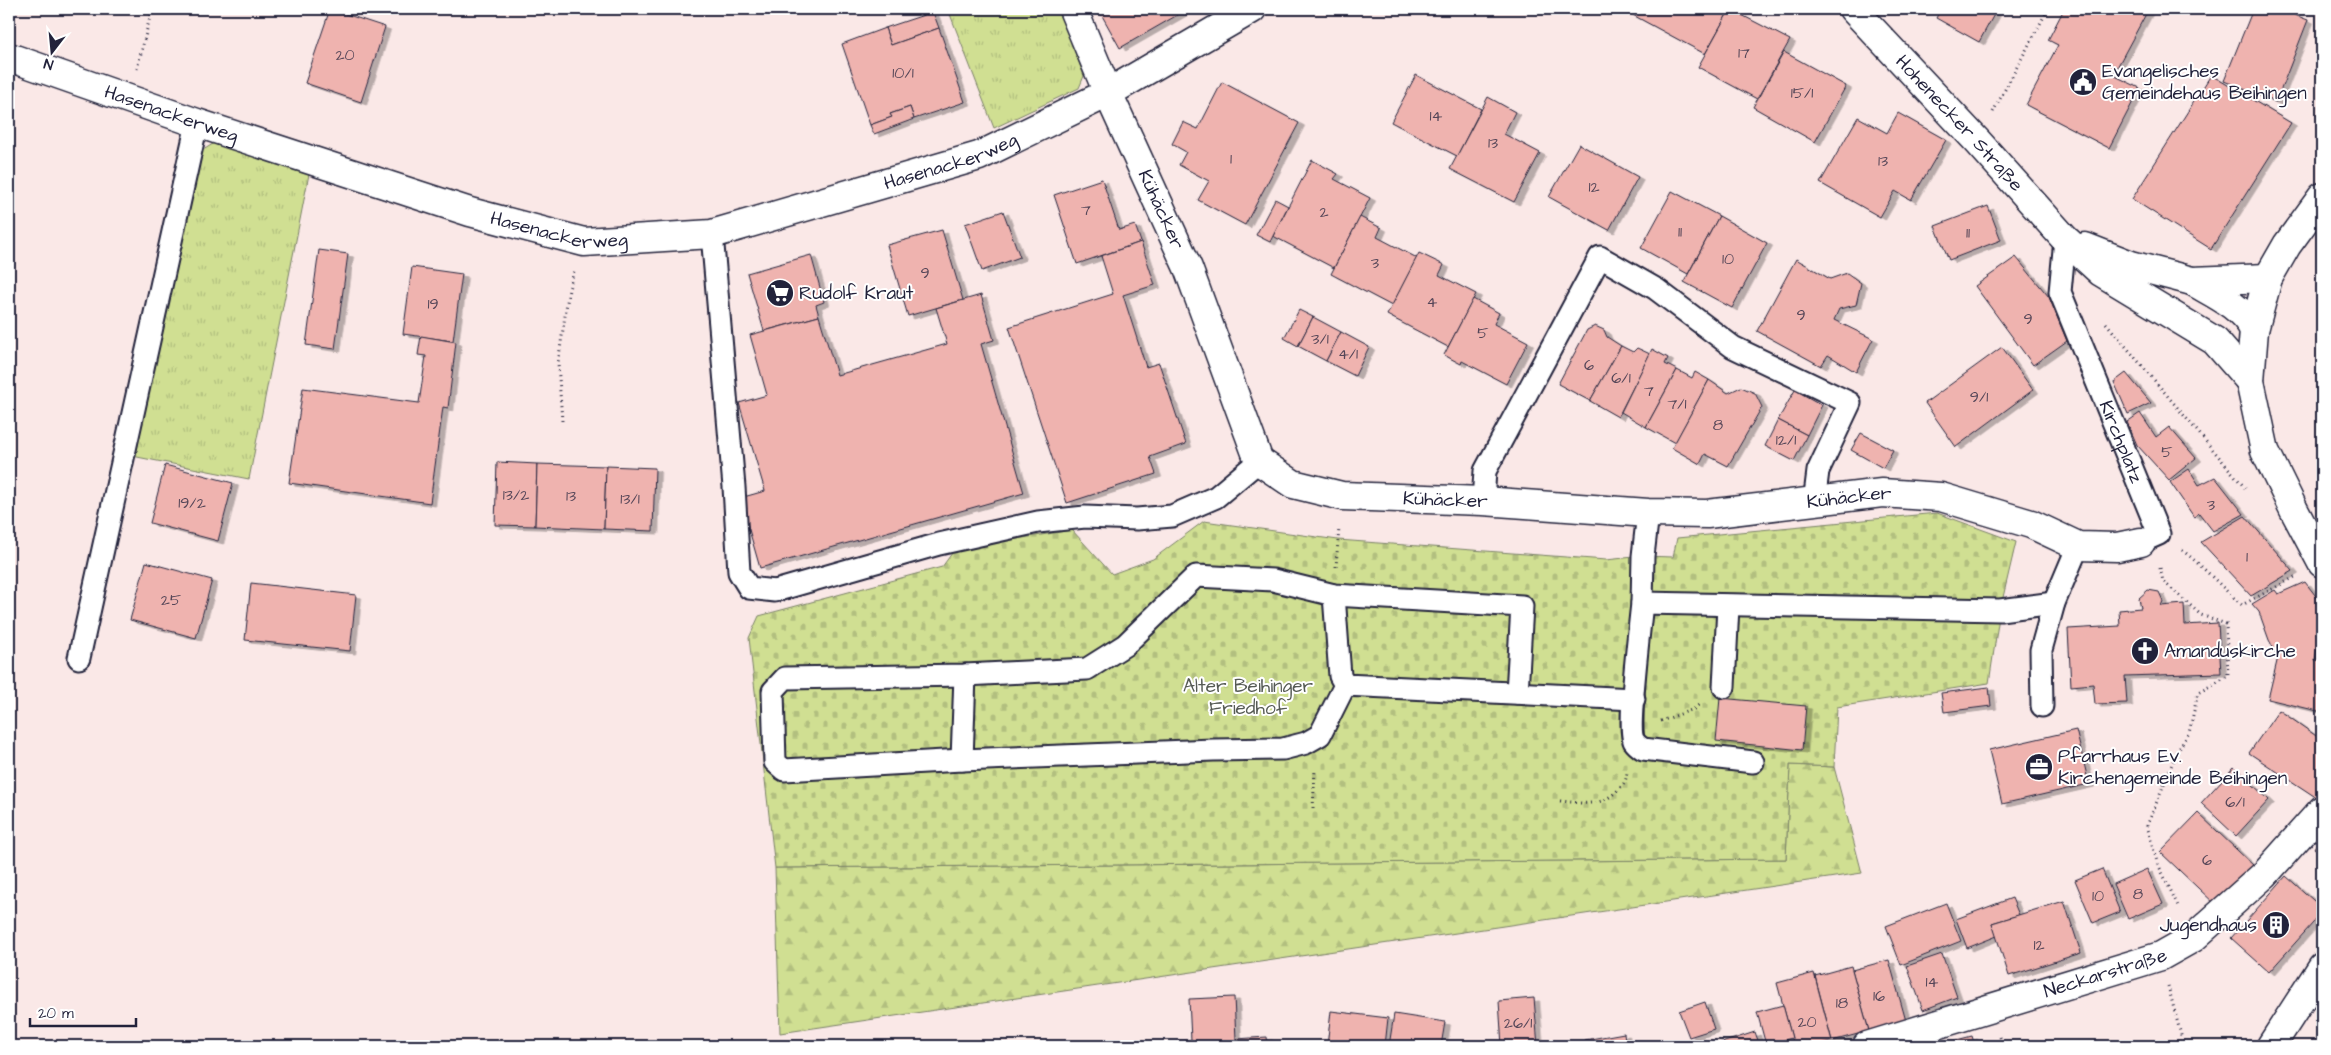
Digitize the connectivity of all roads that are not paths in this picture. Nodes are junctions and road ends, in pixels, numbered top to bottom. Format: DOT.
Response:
graph roads {
  1 [pos="1073,9"];
  2 [pos="1252,9"];
  3 [pos="1853,9"];
  4 [pos="9,57"];
  5 [pos="1108,93"];
  6 [pos="197,123"];
  7 [pos="2322,197"];
  8 [pos="712,234"];
  9 [pos="2065,239"];
  10 [pos="2268,278"];
  11 [pos="2192,281"];
  12 [pos="2254,322"];
  13 [pos="2194,328"];
  14 [pos="2250,381"];
  15 [pos="1259,461"];
  16 [pos="1483,501"];
  17 [pos="1814,503"];
  18 [pos="1648,513"];
  19 [pos="2150,538"];
  20 [pos="2078,546"];
  21 [pos="2322,563"];
  22 [pos="1334,595"];
  23 [pos="1642,603"];
  24 [pos="2054,603"];
  25 [pos="1728,606"];
  26 [pos="78,658"];
  27 [pos="965,675"];
  28 [pos="1345,685"];
  29 [pos="1724,687"];
  30 [pos="1518,693"];
  31 [pos="1634,699"];
  32 [pos="2042,706"];
  33 [pos="962,760"];
  34 [pos="1752,762"];
  35 [pos="2322,810"];
  36 [pos="2322,967"];
  37 [pos="1867,1046"];
  38 [pos="2271,1046"];
  1 -- 5 [label="street"];
  2 -- 5 [label="street, Hasenackerweg"];
  3 -- 9 [label="street, Hohenecker Straße"];
  4 -- 6 [label="street, Hasenackerweg"];
  5 -- 8 [label="street, Hasenackerweg"];
  5 -- 15 [label="street, Kühäcker"];
  6 -- 8 [label="street, Hasenackerweg"];
  6 -- 26 [label="lane"];
  7 -- 10 [label="street"];
  8 -- 15 [label="lane"];
  9 -- 11 [label="street, Hohenecker Straße"];
  9 -- 13 [label="street, Hohenecker Straße"];
  9 -- 19 [label="lane, Kirchplatz"];
  10 -- 11 [label="street, Hohenecker Straße"];
  10 -- 12 [label="street"];
  11 -- 12 [label="street, Hohenecker Straße"];
  12 -- 13 [label="street"];
  12 -- 14 [label="street"];
  13 -- 14 [label="street, Hohenecker Straße"];
  14 -- 21 [label="street"];
  15 -- 16 [label="street, Kühäcker"];
  16 -- 17 [label="lane"];
  16 -- 18 [label="street, Kühäcker"];
  17 -- 18 [label="street, Kühäcker"];
  17 -- 20 [label="street, Kühäcker"];
  18 -- 23 [label="lane"];
  19 -- 20 [label="street"];
  20 -- 24 [label="lane"];
  22 -- 27 [label="lane"];
  22 -- 28 [label="lane"];
  22 -- 30 [label="lane"];
  23 -- 25 [label="lane"];
  23 -- 31 [label="lane"];
  24 -- 25 [label="lane"];
  24 -- 32 [label="lane"];
  25 -- 29 [label="lane"];
  27 -- 33 [label="lane"];
  27 -- 33 [label="lane"];
  28 -- 30 [label="lane"];
  28 -- 33 [label="lane"];
  30 -- 31 [label="lane"];
  31 -- 34 [label="lane"];
  35 -- 37 [label="street, Neckarstraße"];
  36 -- 38 [label="street"];
}
